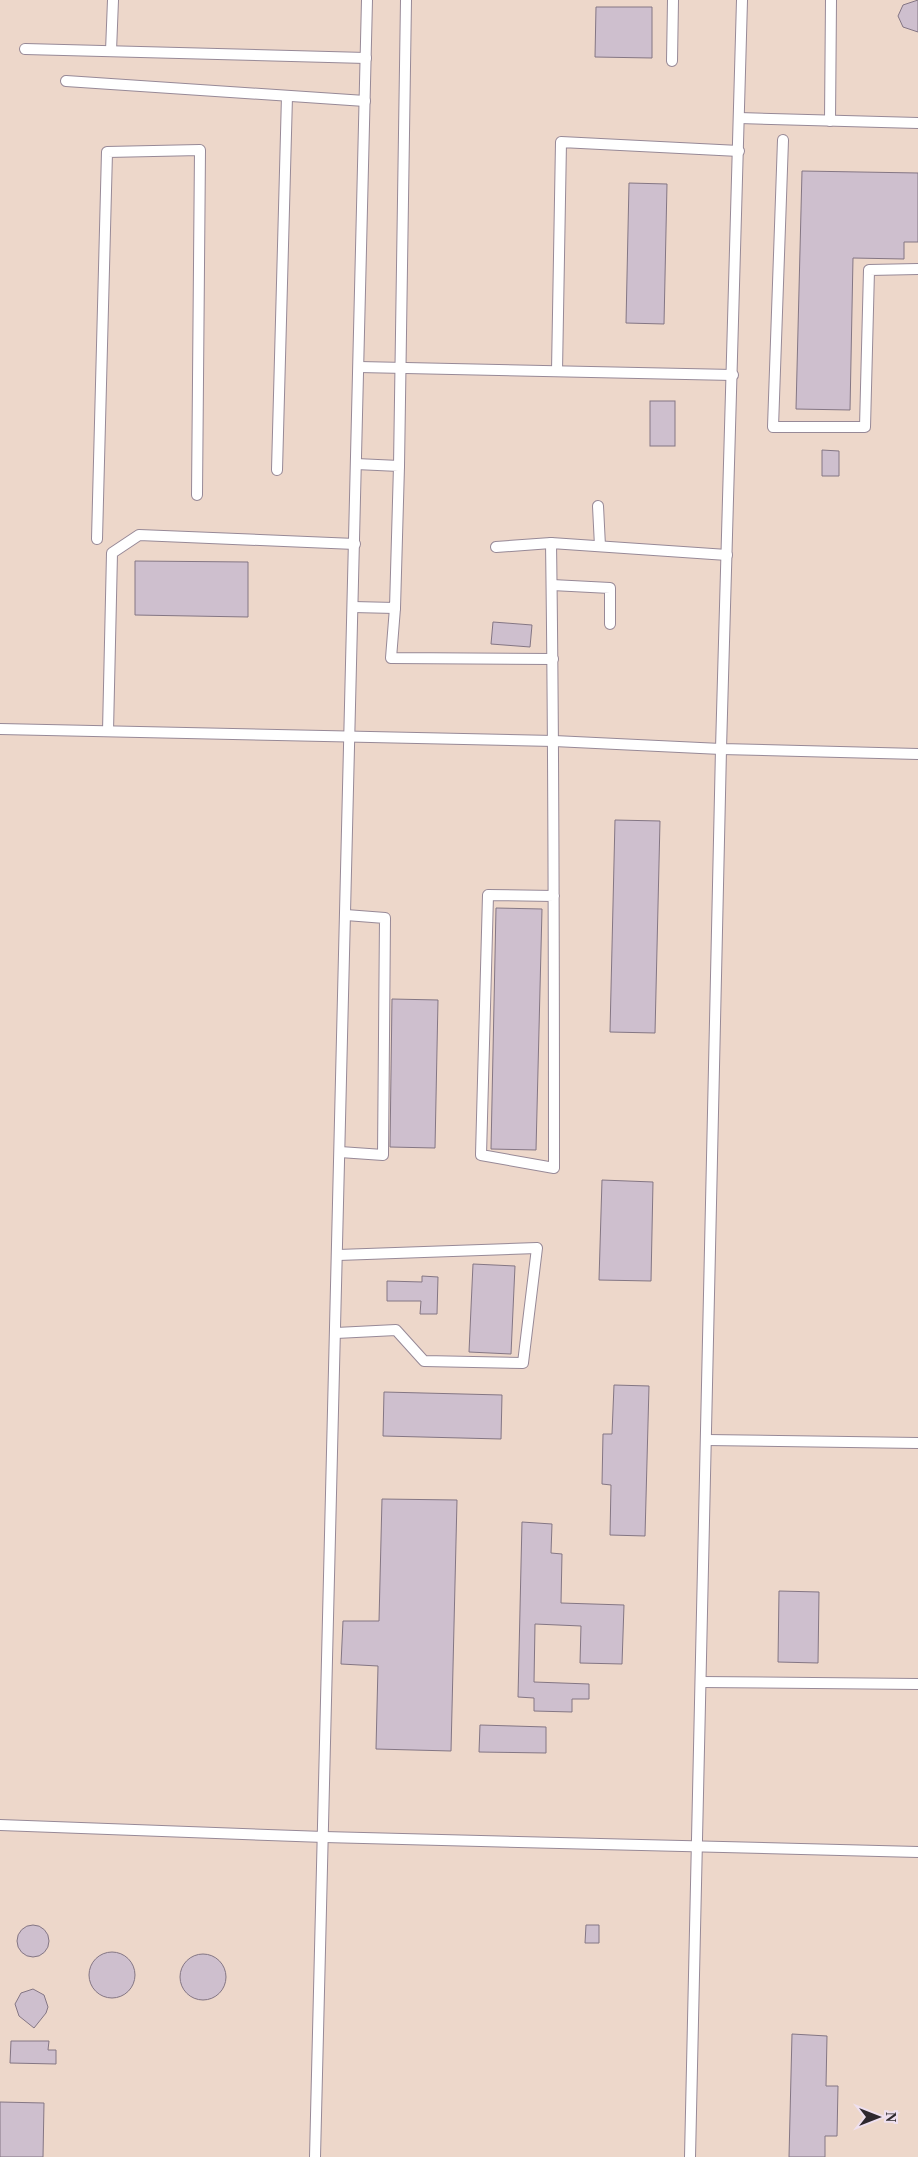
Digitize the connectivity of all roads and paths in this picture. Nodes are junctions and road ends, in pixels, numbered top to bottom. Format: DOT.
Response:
graph roads {
  1 [pos="113,0"];
  2 [pos="367,0"];
  3 [pos="406,0"];
  4 [pos="673,0"];
  5 [pos="742,0"];
  6 [pos="832,0"];
  7 [pos="25,48"];
  8 [pos="111,51"];
  9 [pos="366,58"];
  10 [pos="672,61"];
  11 [pos="66,81"];
  12 [pos="287,96"];
  13 [pos="365,101"];
  14 [pos="739,118"];
  15 [pos="830,121"];
  16 [pos="918,123"];
  17 [pos="783,140"];
  18 [pos="739,151"];
  19 [pos="918,269"];
  20 [pos="358,366"];
  21 [pos="400,368"];
  22 [pos="558,371"];
  23 [pos="733,374"];
  24 [pos="356,464"];
  25 [pos="399,466"];
  26 [pos="277,470"];
  27 [pos="197,495"];
  28 [pos="598,506"];
  29 [pos="97,539"];
  30 [pos="551,543"];
  31 [pos="354,544"];
  32 [pos="600,546"];
  33 [pos="496,547"];
  34 [pos="727,555"];
  35 [pos="552,585"];
  36 [pos="353,607"];
  37 [pos="395,608"];
  38 [pos="610,624"];
  39 [pos="552,659"];
  40 [pos="0,729"];
  41 [pos="108,731"];
  42 [pos="350,737"];
  43 [pos="554,741"];
  44 [pos="722,749"];
  45 [pos="918,754"];
  46 [pos="554,896"];
  47 [pos="346,914"];
  48 [pos="340,1152"];
  49 [pos="338,1256"];
  50 [pos="336,1333"];
  51 [pos="706,1440"];
  52 [pos="918,1443"];
  53 [pos="701,1682"];
  54 [pos="918,1684"];
  55 [pos="0,1825"];
  56 [pos="324,1837"];
  57 [pos="697,1846"];
  58 [pos="918,1852"];
  59 [pos="316,2157"];
  60 [pos="690,2157"];
  1 -- 8 [label="lane"];
  2 -- 9 [label="lane"];
  3 -- 21 [label="lane"];
  4 -- 10 [label="lane"];
  5 -- 14 [label="lane"];
  6 -- 15 [label="lane"];
  7 -- 8 [label="lane"];
  8 -- 9 [label="lane"];
  9 -- 13 [label="lane"];
  11 -- 12 [label="lane"];
  12 -- 13 [label="lane"];
  12 -- 26 [label="lane"];
  13 -- 20 [label="lane"];
  14 -- 15 [label="lane"];
  14 -- 18 [label="lane"];
  15 -- 16 [label="lane"];
  17 -- 19 [label="lane"];
  18 -- 22 [label="lane"];
  18 -- 23 [label="lane"];
  20 -- 21 [label="lane"];
  20 -- 24 [label="lane"];
  21 -- 22 [label="lane"];
  21 -- 25 [label="lane"];
  22 -- 23 [label="lane"];
  23 -- 34 [label="lane"];
  24 -- 25 [label="lane"];
  24 -- 31 [label="lane"];
  25 -- 37 [label="lane"];
  27 -- 29 [label="lane"];
  28 -- 32 [label="lane"];
  30 -- 32 [label="lane"];
  30 -- 33 [label="lane"];
  30 -- 35 [label="lane"];
  31 -- 36 [label="lane"];
  31 -- 41 [label="lane"];
  32 -- 34 [label="lane"];
  34 -- 44 [label="lane"];
  35 -- 38 [label="lane"];
  35 -- 39 [label="lane"];
  36 -- 37 [label="lane"];
  36 -- 42 [label="lane"];
  37 -- 39 [label="lane"];
  39 -- 43 [label="lane"];
  40 -- 41 [label="lane"];
  41 -- 42 [label="lane"];
  42 -- 43 [label="lane"];
  42 -- 47 [label="lane"];
  43 -- 44 [label="lane"];
  43 -- 46 [label="lane"];
  44 -- 45 [label="lane"];
  44 -- 51 [label="lane"];
  46 -- 46 [label="lane"];
  47 -- 48 [label="lane"];
  47 -- 48 [label="lane"];
  48 -- 49 [label="lane"];
  49 -- 50 [label="lane"];
  49 -- 50 [label="lane"];
  50 -- 56 [label="lane"];
  51 -- 52 [label="lane"];
  51 -- 53 [label="lane"];
  53 -- 54 [label="lane"];
  53 -- 57 [label="lane"];
  55 -- 56 [label="lane"];
  56 -- 57 [label="lane"];
  56 -- 59 [label="lane"];
  57 -- 58 [label="lane"];
  57 -- 60 [label="lane"];
}
